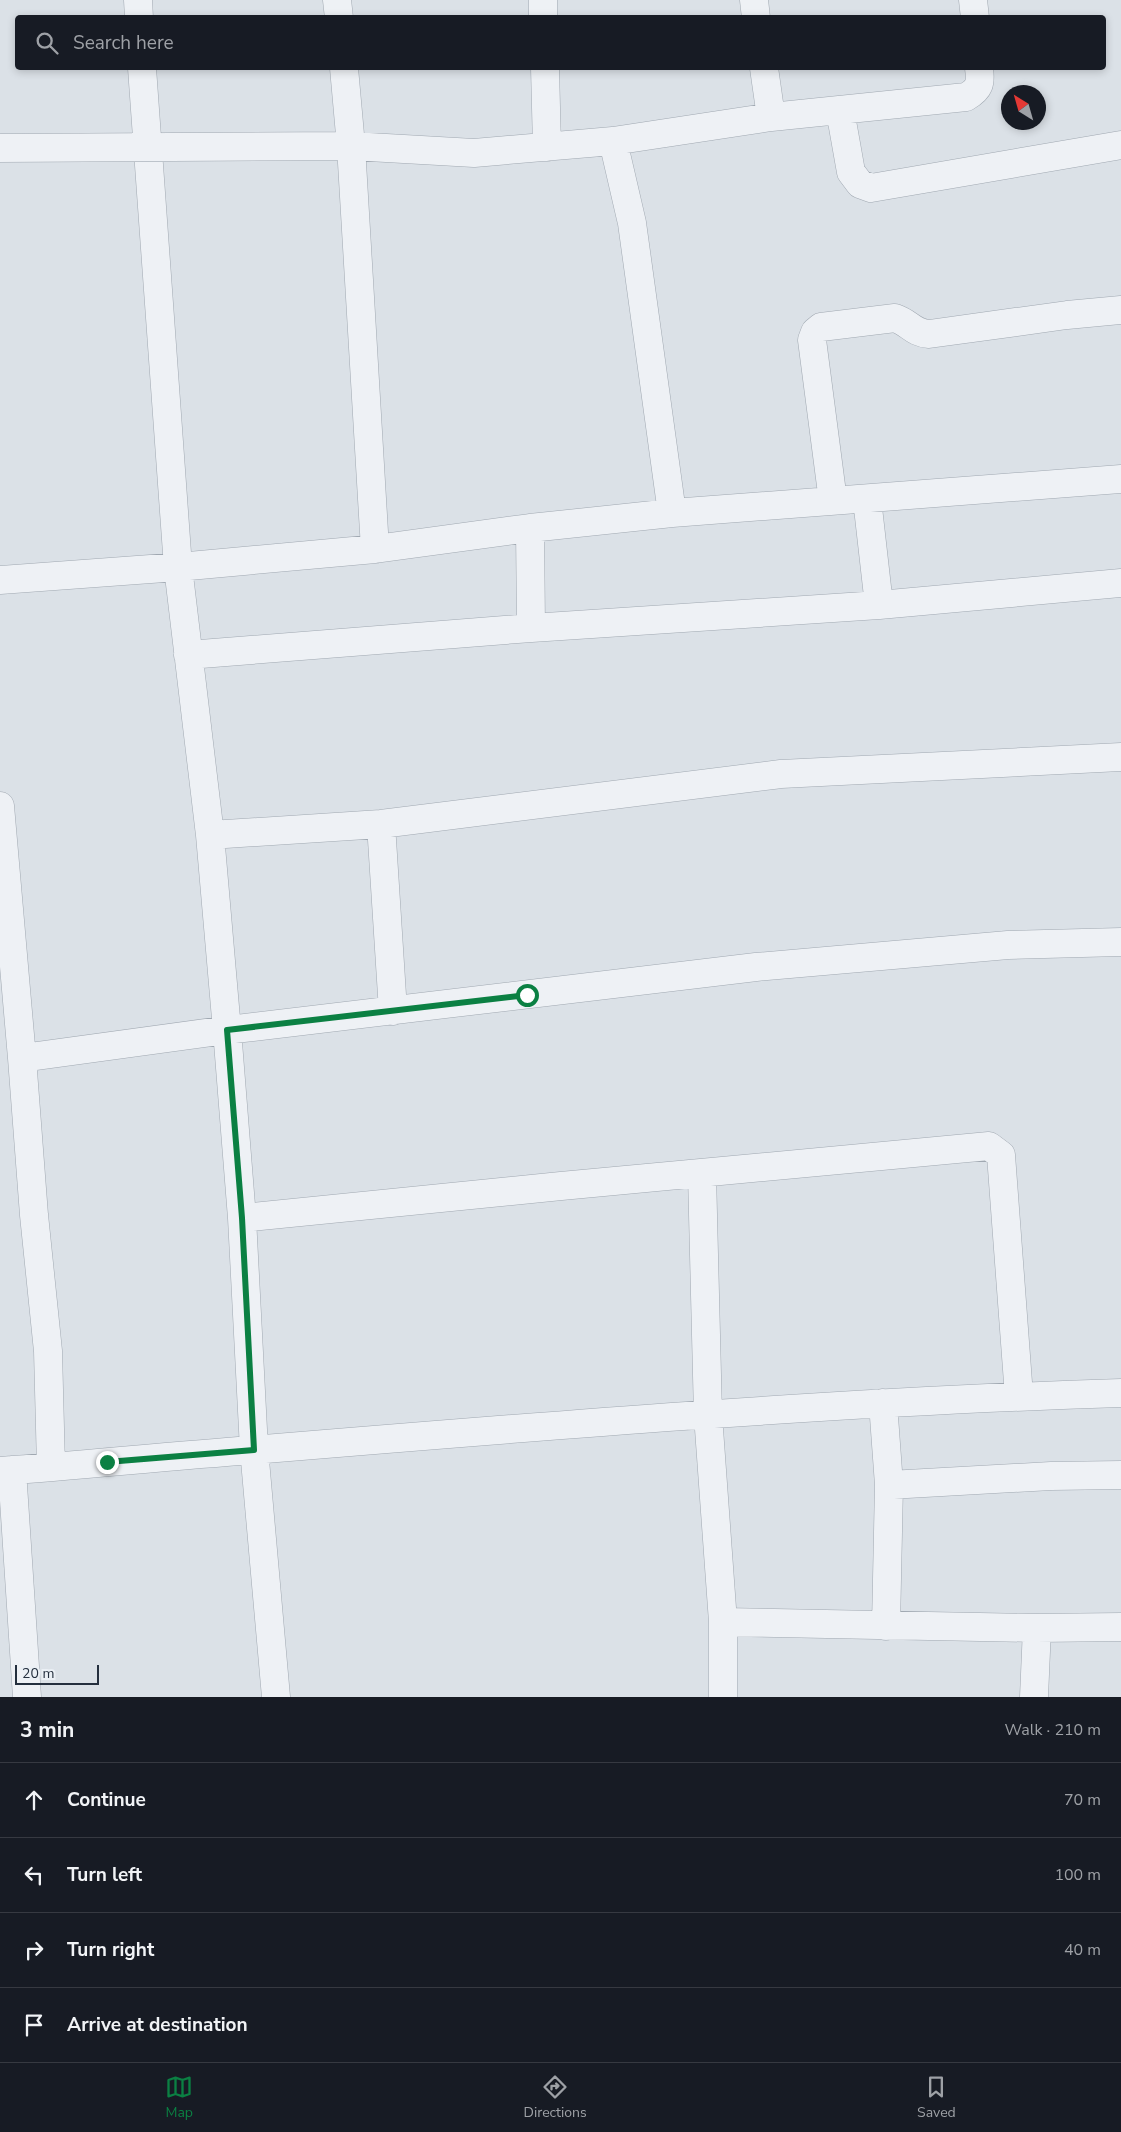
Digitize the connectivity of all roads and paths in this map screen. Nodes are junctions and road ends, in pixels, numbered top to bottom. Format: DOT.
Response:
graph roads {
  1 [pos="138,0"];
  2 [pos="337,0"];
  3 [pos="542,0"];
  4 [pos="754,0"];
  5 [pos="973,0"];
  6 [pos="139,15"];
  7 [pos="339,15"];
  8 [pos="543,15"];
  9 [pos="756,15"];
  10 [pos="975,15"];
  11 [pos="142,70"];
  12 [pos="344,70"];
  13 [pos="544,70"];
  14 [pos="764,70"];
  15 [pos="979,70"];
  16 [pos="840,110"];
  17 [pos="771,117"];
  18 [pos="613,141"];
  19 [pos="351,146"];
  20 [pos="1121,146"];
  21 [pos="547,147"];
  22 [pos="0,148"];
  23 [pos="147,148"];
  24 [pos="1121,310"];
  25 [pos="1121,479"];
  26 [pos="867,499"];
  27 [pos="833,501"];
  28 [pos="672,513"];
  29 [pos="530,528"];
  30 [pos="375,549"];
  31 [pos="178,567"];
  32 [pos="0,580"];
  33 [pos="1121,583"];
  34 [pos="879,605"];
  35 [pos="530,628"];
  36 [pos="188,655"];
  37 [pos="1121,757"];
  38 [pos="0,806"];
  39 [pos="381,824"];
  40 [pos="210,835"];
  41 [pos="1121,942"];
  42 [pos="393,1011"];
  43 [pos="227,1030"];
  44 [pos="22,1058"];
  45 [pos="702,1174"];
  46 [pos="242,1218"];
  47 [pos="1121,1394"];
  48 [pos="1019,1396"];
  49 [pos="883,1403"];
  50 [pos="708,1415"];
  51 [pos="254,1450"];
  52 [pos="52,1467"];
  53 [pos="6,1471"];
  54 [pos="1121,1475"];
  55 [pos="889,1485"];
  56 [pos="723,1622"];
  57 [pos="886,1626"];
  58 [pos="1121,1626"];
  59 [pos="1036,1628"];
  60 [pos="27,1697"];
  61 [pos="276,1697"];
  62 [pos="723,1697"];
  63 [pos="1034,1697"];
  1 -- 6 [label="street"];
  2 -- 7 [label="street"];
  3 -- 8 [label="street"];
  4 -- 9 [label="street"];
  5 -- 10 [label="street"];
  11 -- 23 [label="street"];
  12 -- 19 [label="street"];
  13 -- 21 [label="street"];
  14 -- 17 [label="street"];
  15 -- 16 [label="street"];
  16 -- 17 [label="street"];
  16 -- 20 [label="street"];
  17 -- 18 [label="street"];
  18 -- 21 [label="street"];
  18 -- 28 [label="street"];
  19 -- 21 [label="street"];
  19 -- 23 [label="street"];
  19 -- 30 [label="street"];
  22 -- 23 [label="street"];
  23 -- 31 [label="street"];
  24 -- 27 [label="street"];
  25 -- 26 [label="street"];
  26 -- 27 [label="street"];
  26 -- 34 [label="street"];
  27 -- 28 [label="street"];
  28 -- 29 [label="street"];
  29 -- 30 [label="street"];
  29 -- 35 [label="street"];
  30 -- 31 [label="street"];
  31 -- 32 [label="street"];
  31 -- 36 [label="street"];
  33 -- 34 [label="street"];
  34 -- 35 [label="street"];
  35 -- 36 [label="street"];
  36 -- 40 [label="street"];
  37 -- 39 [label="street"];
  38 -- 44 [label="street"];
  39 -- 40 [label="street"];
  39 -- 42 [label="street"];
  40 -- 43 [label="street"];
  41 -- 42 [label="street"];
  42 -- 43 [label="street"];
  43 -- 44 [label="street"];
  43 -- 46 [label="street"];
  44 -- 52 [label="street"];
  45 -- 46 [label="street"];
  45 -- 48 [label="street"];
  45 -- 50 [label="street"];
  46 -- 51 [label="street"];
  47 -- 48 [label="street"];
  48 -- 49 [label="street"];
  49 -- 50 [label="street"];
  49 -- 55 [label="street"];
  50 -- 51 [label="street"];
  50 -- 56 [label="street"];
  51 -- 52 [label="street"];
  51 -- 61 [label="street"];
  52 -- 53 [label="street"];
  53 -- 60 [label="street"];
  54 -- 55 [label="street"];
  55 -- 57 [label="street"];
  56 -- 57 [label="street"];
  56 -- 62 [label="street"];
  57 -- 59 [label="street"];
  58 -- 59 [label="street"];
  59 -- 63 [label="street"];
}
